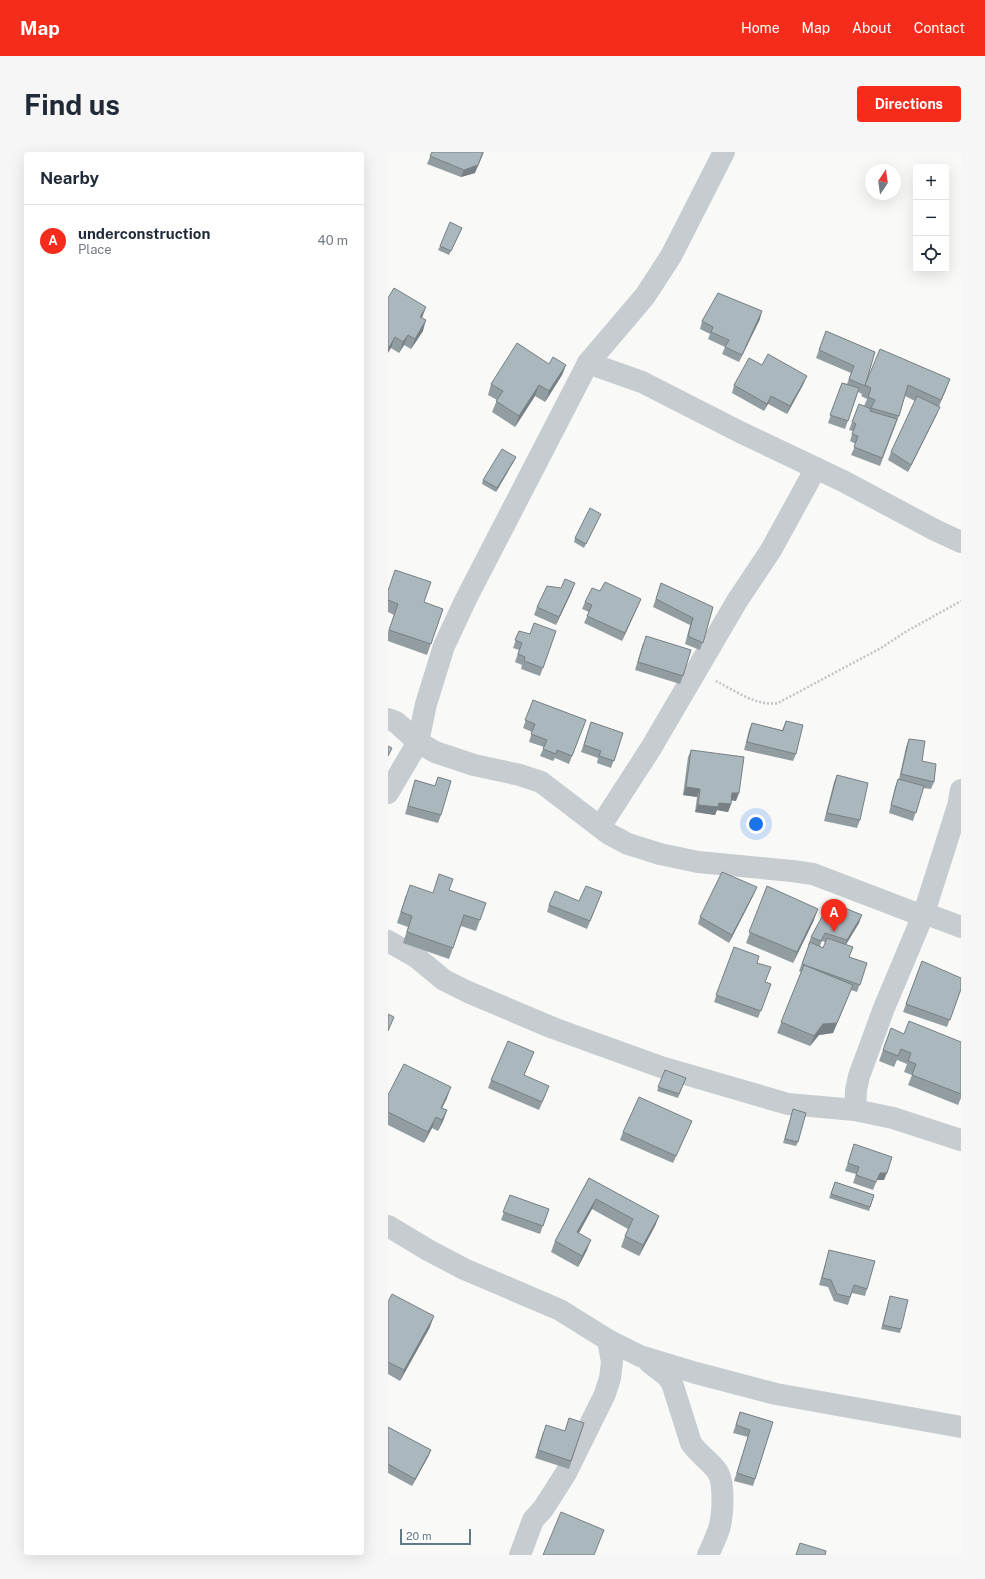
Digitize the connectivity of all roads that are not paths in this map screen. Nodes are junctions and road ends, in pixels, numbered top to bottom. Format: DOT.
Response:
graph roads {
  1 [pos="724,152"];
  2 [pos="588,363"];
  3 [pos="816,468"];
  4 [pos="961,542"];
  5 [pos="388,718"];
  6 [pos="418,742"];
  7 [pos="388,793"];
  8 [pos="960,801"];
  9 [pos="600,827"];
  10 [pos="923,914"];
  11 [pos="961,927"];
  12 [pos="388,941"];
  13 [pos="855,1110"];
  14 [pos="961,1140"];
  15 [pos="388,1226"];
  16 [pos="608,1340"];
  17 [pos="640,1356"];
  18 [pos="961,1427"];
  19 [pos="520,1555"];
  20 [pos="708,1555"];
  1 -- 2 [label="street"];
  2 -- 3 [label="street"];
  2 -- 6 [label="street"];
  3 -- 4 [label="street"];
  3 -- 9 [label="street"];
  5 -- 6 [label="street"];
  6 -- 7 [label="street"];
  6 -- 9 [label="street"];
  8 -- 10 [label="street"];
  9 -- 10 [label="street"];
  10 -- 11 [label="street"];
  10 -- 13 [label="street"];
  12 -- 13 [label="street"];
  13 -- 14 [label="street"];
  15 -- 16 [label="street"];
  16 -- 17 [label="street"];
  16 -- 19 [label="street"];
  17 -- 18 [label="street"];
  17 -- 20 [label="street"];
}
